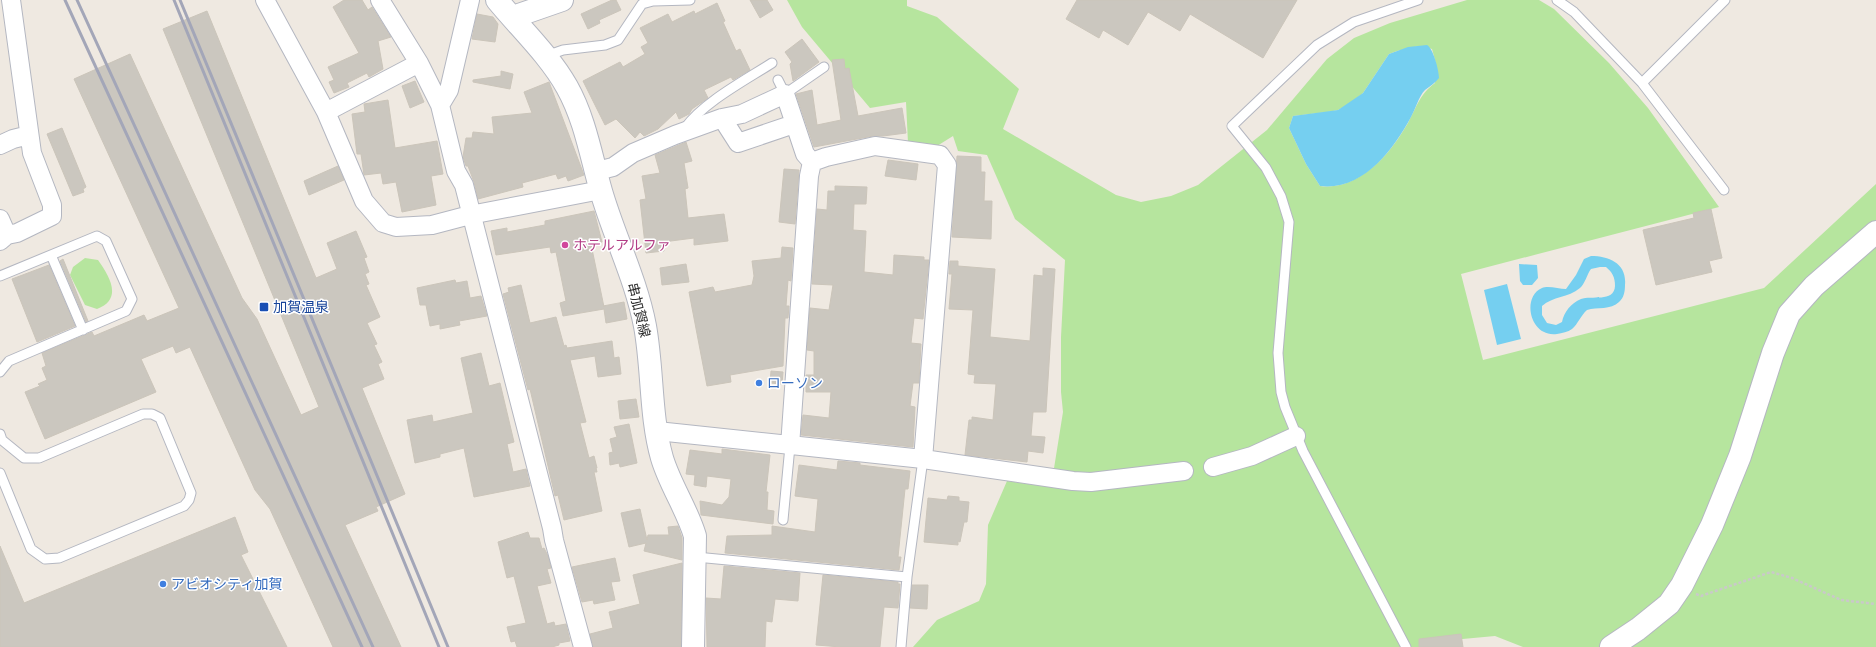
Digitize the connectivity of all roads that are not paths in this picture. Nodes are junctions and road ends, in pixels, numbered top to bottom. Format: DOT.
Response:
graph roads {
  1 [pos="11,0"];
  2 [pos="265,0"];
  3 [pos="380,0"];
  4 [pos="470,0"];
  5 [pos="497,0"];
  6 [pos="562,0"];
  7 [pos="690,0"];
  8 [pos="1418,0"];
  9 [pos="1557,0"];
  10 [pos="1725,0"];
  11 [pos="513,17"];
  12 [pos="545,56"];
  13 [pos="419,63"];
  14 [pos="772,63"];
  15 [pos="824,67"];
  16 [pos="1642,83"];
  17 [pos="782,87"];
  18 [pos="440,105"];
  19 [pos="326,112"];
  20 [pos="722,118"];
  21 [pos="794,124"];
  22 [pos="682,133"];
  23 [pos="29,136"];
  24 [pos="0,145"];
  25 [pos="812,162"];
  26 [pos="599,181"];
  27 [pos="1724,190"];
  28 [pos="470,215"];
  29 [pos="0,219"];
  30 [pos="1876,232"];
  31 [pos="4,238"];
  32 [pos="51,255"];
  33 [pos="0,276"];
  34 [pos="83,330"];
  35 [pos="0,372"];
  36 [pos="657,432"];
  37 [pos="0,434"];
  38 [pos="1296,436"];
  39 [pos="790,446"];
  40 [pos="923,459"];
  41 [pos="1213,467"];
  42 [pos="1184,471"];
  43 [pos="0,473"];
  44 [pos="783,520"];
  45 [pos="696,557"];
  46 [pos="906,577"];
  47 [pos="583,647"];
  48 [pos="693,647"];
  49 [pos="901,647"];
  50 [pos="1406,647"];
  51 [pos="1611,647"];
  1 -- 23 [label="street"];
  2 -- 19 [label="street"];
  3 -- 13 [label="street"];
  4 -- 18 [label="street"];
  5 -- 11 [label="main road, 串加賀線"];
  6 -- 11 [label="main road"];
  7 -- 12 [label="lane"];
  8 -- 38 [label="lane"];
  9 -- 16 [label="lane"];
  10 -- 16 [label="lane"];
  11 -- 12 [label="main road, 串加賀線"];
  12 -- 26 [label="main road, 串加賀線"];
  13 -- 18 [label="street"];
  13 -- 19 [label="street"];
  14 -- 22 [label="lane"];
  15 -- 17 [label="lane"];
  16 -- 27 [label="lane"];
  17 -- 20 [label="street"];
  17 -- 21 [label="street"];
  18 -- 28 [label="street"];
  19 -- 28 [label="street"];
  20 -- 21 [label="street"];
  20 -- 22 [label="street"];
  21 -- 25 [label="street"];
  22 -- 26 [label="street"];
  23 -- 24 [label="street"];
  23 -- 31 [label="street"];
  25 -- 39 [label="street"];
  25 -- 40 [label="street"];
  26 -- 28 [label="street"];
  26 -- 36 [label="main road, 串加賀線"];
  28 -- 47 [label="street"];
  29 -- 31 [label="street"];
  30 -- 51 [label="main road"];
  32 -- 33 [label="lane"];
  32 -- 34 [label="lane"];
  32 -- 34 [label="lane"];
  34 -- 35 [label="lane"];
  36 -- 39 [label="street"];
  36 -- 45 [label="main road, 串加賀線"];
  37 -- 43 [label="lane"];
  38 -- 41 [label="street"];
  38 -- 50 [label="lane"];
  39 -- 40 [label="street"];
  39 -- 44 [label="lane"];
  40 -- 42 [label="street"];
  40 -- 46 [label="lane"];
  45 -- 46 [label="lane"];
  45 -- 48 [label="main road, 串加賀線"];
  46 -- 49 [label="lane"];
}
